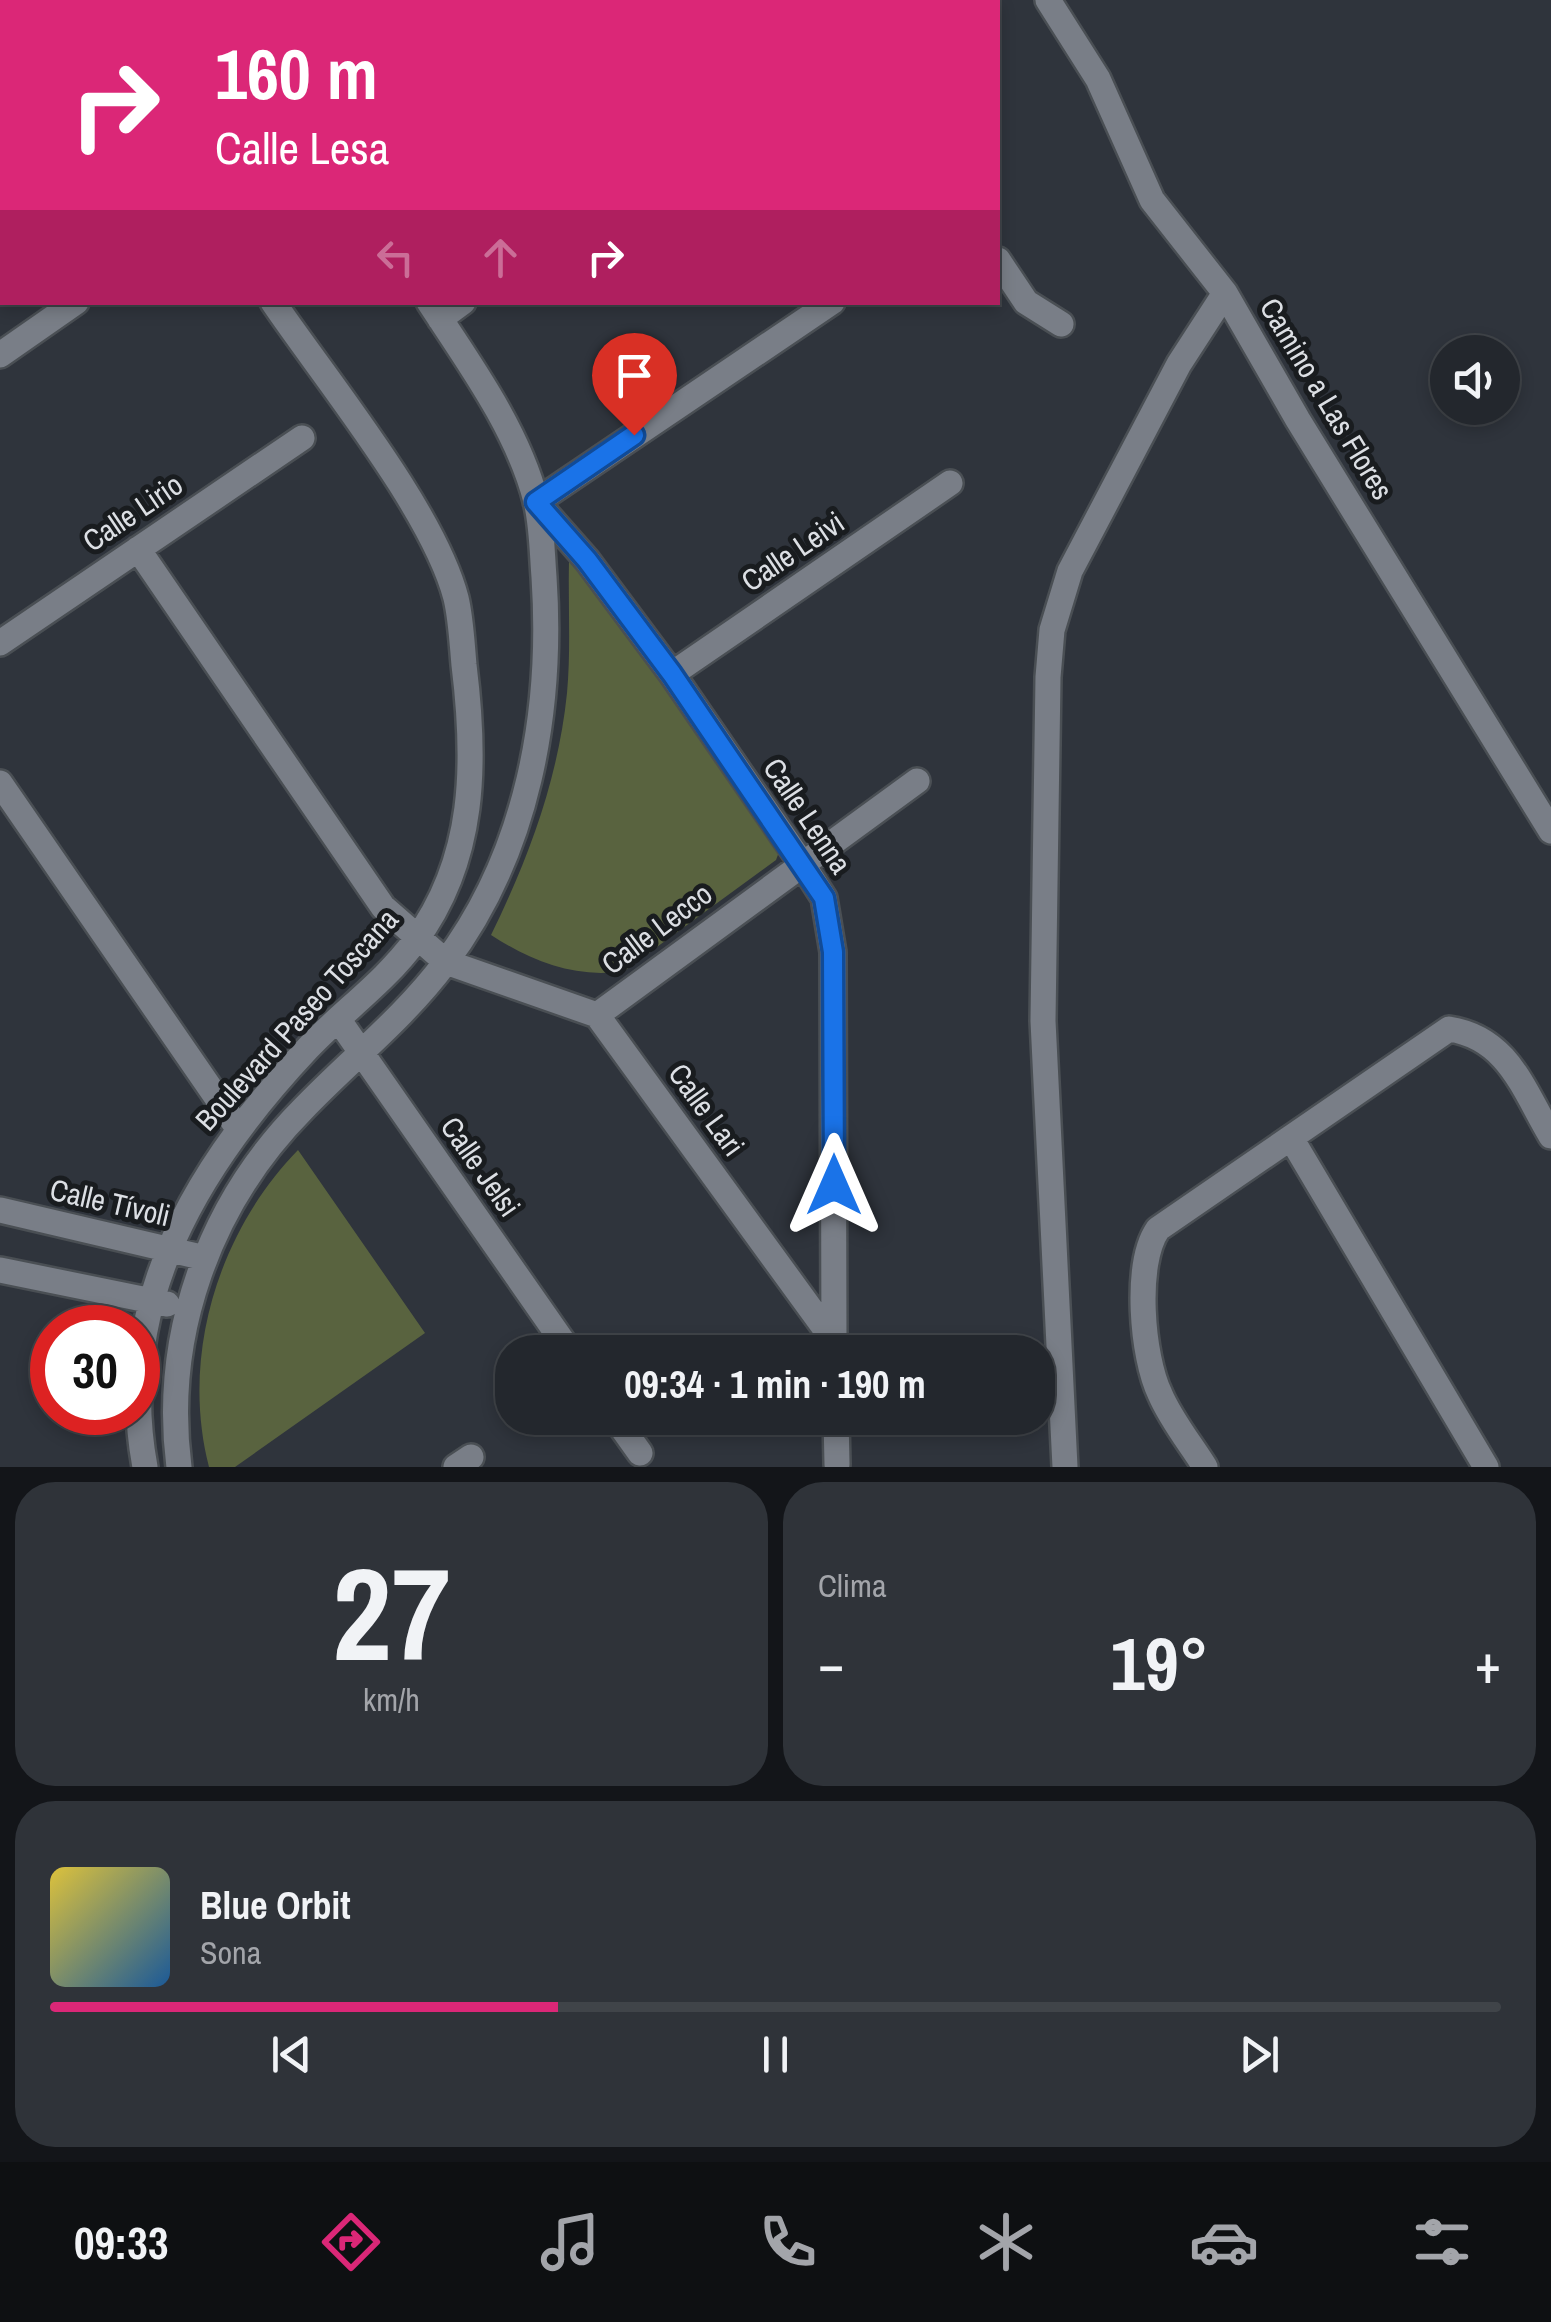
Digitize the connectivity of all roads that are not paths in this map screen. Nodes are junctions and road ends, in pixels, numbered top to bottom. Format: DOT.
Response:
graph roads {
  1 [pos="1048,0"];
  2 [pos="1000,263"];
  3 [pos="1225,293"];
  4 [pos="72,305"];
  5 [pos="275,305"];
  6 [pos="828,305"];
  7 [pos="434,311"];
  8 [pos="1061,324"];
  9 [pos="0,355"];
  10 [pos="302,438"];
  11 [pos="950,484"];
  12 [pos="536,502"];
  13 [pos="138,549"];
  14 [pos="0,643"];
  15 [pos="672,674"];
  16 [pos="917,781"];
  17 [pos="0,783"];
  18 [pos="1551,832"];
  19 [pos="801,862"];
  20 [pos="417,939"];
  21 [pos="446,962"];
  22 [pos="597,1015"];
  23 [pos="338,1019"];
  24 [pos="362,1054"];
  25 [pos="237,1127"];
  26 [pos="1551,1136"];
  27 [pos="1291,1138"];
  28 [pos="0,1210"];
  29 [pos="166,1250"];
  30 [pos="205,1258"];
  31 [pos="0,1270"];
  32 [pos="150,1301"];
  33 [pos="188,1308"];
  34 [pos="558,1335"];
  35 [pos="826,1335"];
  36 [pos="834,1335"];
  37 [pos="627,1435"];
  38 [pos="836,1435"];
  39 [pos="640,1453"];
  40 [pos="837,1464"];
  41 [pos="144,1467"];
  42 [pos="179,1467"];
  43 [pos="1066,1467"];
  44 [pos="1205,1467"];
  45 [pos="1486,1467"];
  1 -- 3 [label="street, Camino a Las Flores"];
  2 -- 8 [label="street"];
  3 -- 18 [label="street, Camino a Las Flores"];
  3 -- 43 [label="street"];
  4 -- 9 [label="street"];
  5 -- 20 [label="street, Boulevard Paseo Toscana"];
  6 -- 12 [label="street"];
  7 -- 12 [label="street"];
  10 -- 13 [label="street, Calle Lirio"];
  11 -- 15 [label="street, Calle Leivi"];
  12 -- 15 [label="street, Calle Lenna"];
  12 -- 21 [label="street"];
  13 -- 14 [label="street, Calle Lirio"];
  13 -- 20 [label="street, Calle Lecco"];
  15 -- 19 [label="street, Calle Lenna"];
  16 -- 19 [label="street, Calle Lecco"];
  17 -- 25 [label="street"];
  19 -- 22 [label="street, Calle Lecco"];
  19 -- 36 [label="street, Calle Lenna"];
  20 -- 21 [label="street, Calle Lecco"];
  20 -- 23 [label="street, Boulevard Paseo Toscana"];
  21 -- 22 [label="street, Calle Lecco"];
  21 -- 24 [label="street"];
  22 -- 35 [label="street, Calle Lari"];
  23 -- 24 [label="street, Calle Jelsi"];
  23 -- 25 [label="street, Boulevard Paseo Toscana"];
  24 -- 30 [label="street"];
  24 -- 34 [label="street, Calle Jelsi"];
  25 -- 29 [label="street, Boulevard Paseo Toscana"];
  26 -- 27 [label="street"];
  27 -- 44 [label="street"];
  27 -- 45 [label="street"];
  28 -- 29 [label="street, Calle Tívoli"];
  29 -- 30 [label="street, Calle Tívoli"];
  29 -- 32 [label="street, Boulevard Paseo Toscana"];
  30 -- 33 [label="street"];
  31 -- 32 [label="street"];
  32 -- 33 [label="street"];
  32 -- 41 [label="street, Boulevard Paseo Toscana"];
  33 -- 42 [label="street"];
  37 -- 39 [label="street"];
  38 -- 40 [label="street"];
}
